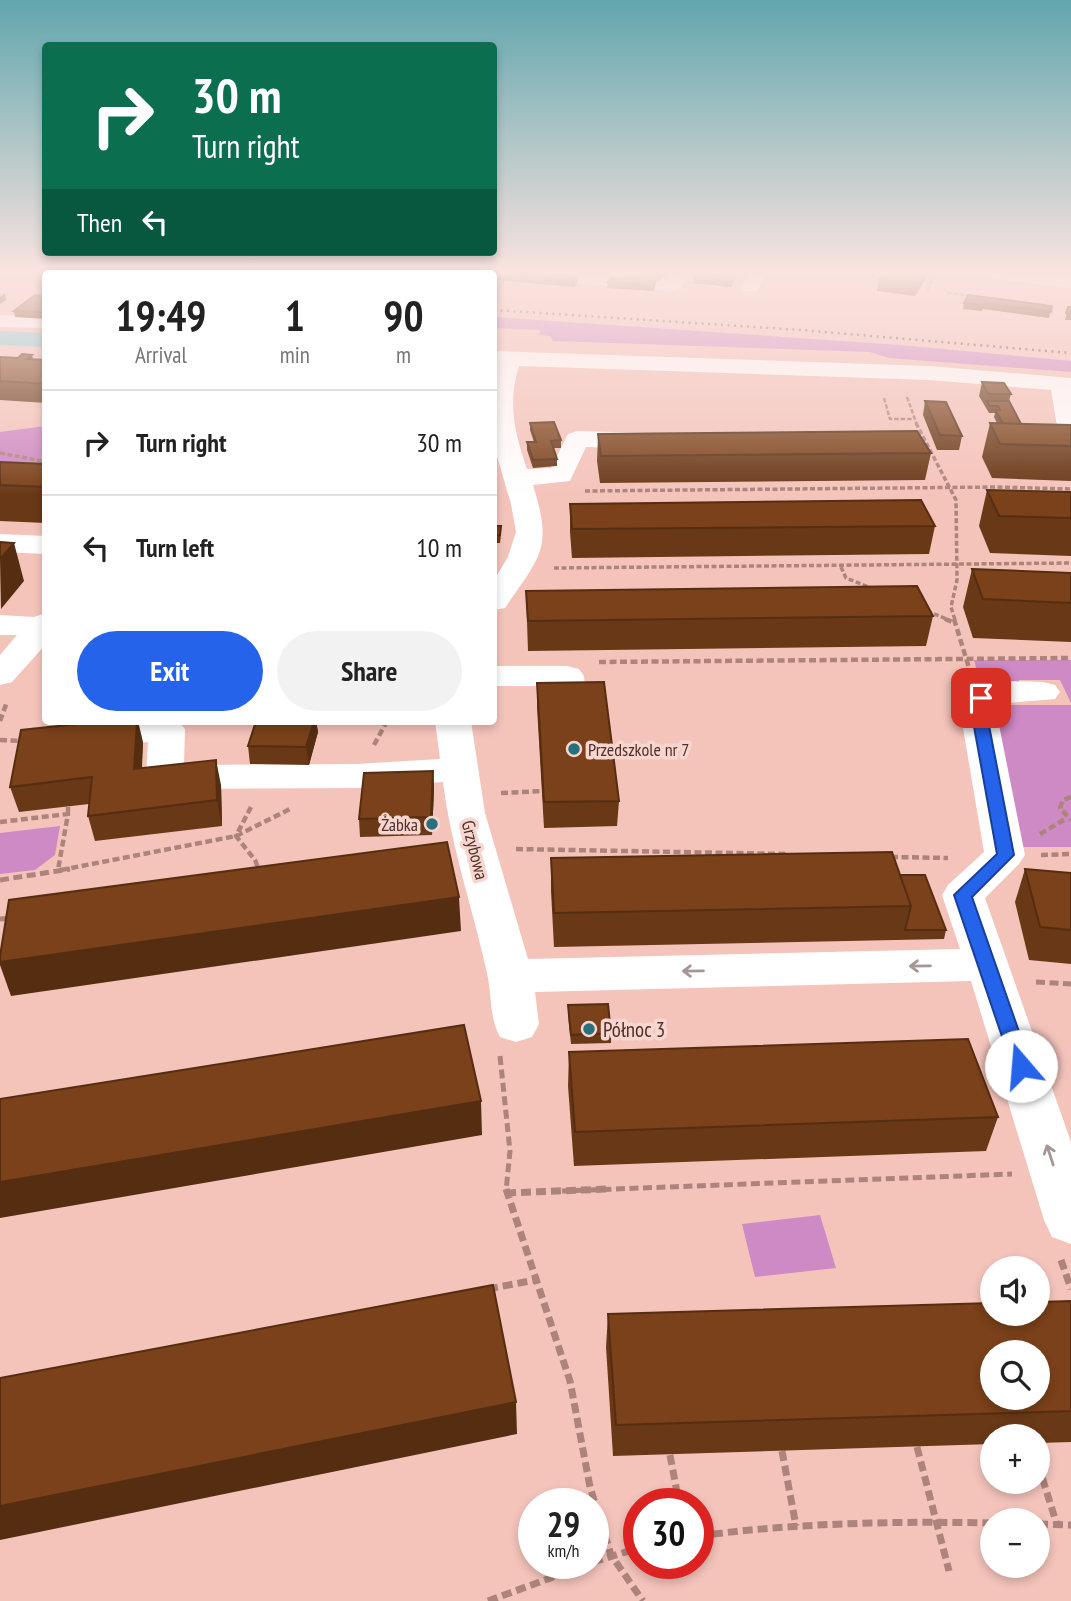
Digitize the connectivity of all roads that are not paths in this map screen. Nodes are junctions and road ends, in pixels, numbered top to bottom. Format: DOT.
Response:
graph roads {
  1 [pos="502,358"];
  2 [pos="719,365"];
  3 [pos="1066,384"];
  4 [pos="719,393"];
  5 [pos="1071,432"];
  6 [pos="678,441"];
  7 [pos="518,478"];
  8 [pos="571,483"];
  9 [pos="528,517"];
  10 [pos="0,544"];
  11 [pos="42,545"];
  12 [pos="497,597"];
  13 [pos="0,625"];
  14 [pos="42,625"];
  15 [pos="42,627"];
  16 [pos="0,675"];
  17 [pos="497,676"];
  18 [pos="1043,692"];
  19 [pos="569,701"];
  20 [pos="454,725"];
  21 [pos="17,741"];
  22 [pos="460,769"];
  23 [pos="988,964"];
  24 [pos="510,976"];
  25 [pos="516,1024"];
  26 [pos="1071,1220"];
  1 -- 2 [label="street"];
  1 -- 7 [label="street"];
  2 -- 3 [label="street"];
  2 -- 4 [label="street"];
  3 -- 5 [label="street"];
  6 -- 8 [label="street"];
  7 -- 8 [label="street"];
  7 -- 9 [label="street"];
  8 -- 9 [label="street"];
  9 -- 12 [label="street"];
  10 -- 11 [label="street"];
  13 -- 14 [label="street"];
  15 -- 16 [label="street"];
  17 -- 19 [label="street"];
  18 -- 23 [label="street"];
  20 -- 22 [label="street, Grzybowa"];
  21 -- 22 [label="street"];
  22 -- 24 [label="street, Grzybowa"];
  23 -- 24 [label="street, one-way"];
  26 -- 23 [label="street, one-way"];
  24 -- 25 [label="street, Grzybowa"];
}
